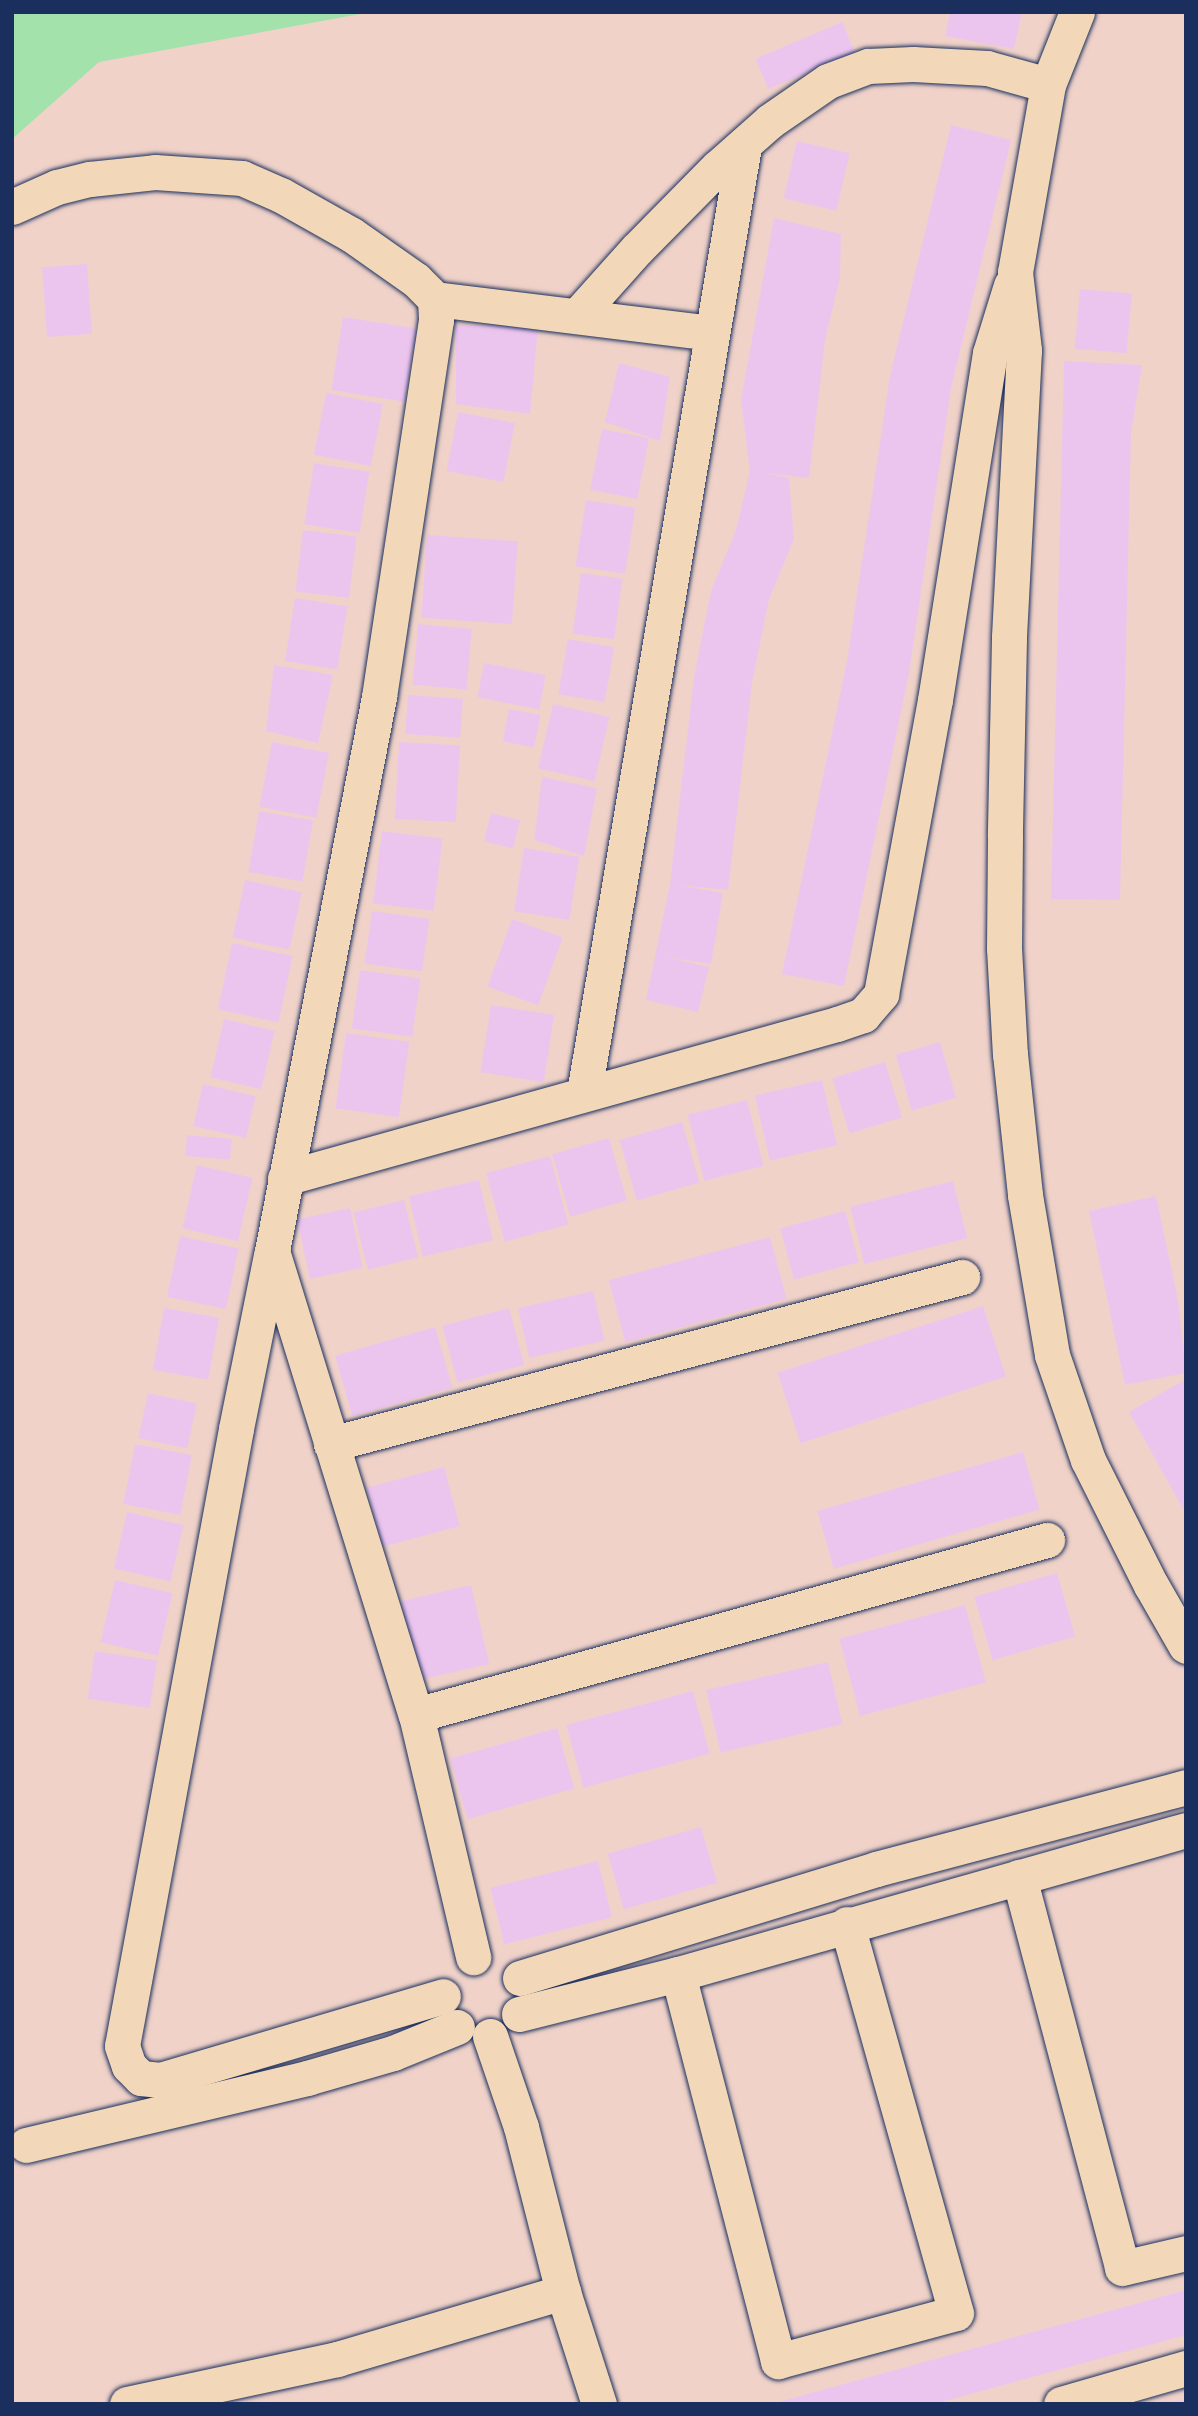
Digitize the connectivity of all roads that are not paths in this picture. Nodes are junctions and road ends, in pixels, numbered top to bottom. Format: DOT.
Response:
graph roads {
  1 [pos="1077,12"];
  2 [pos="1048,85"];
  3 [pos="744,146"];
  4 [pos="12,207"];
  5 [pos="1015,272"];
  6 [pos="435,299"];
  7 [pos="577,316"];
  8 [pos="711,333"];
  9 [pos="584,1093"];
  10 [pos="285,1178"];
  11 [pos="272,1251"];
  12 [pos="962,1277"];
  13 [pos="331,1444"];
  14 [pos="1046,1540"];
  15 [pos="1186,1646"];
  16 [pos="416,1716"];
  17 [pos="1186,1787"];
  18 [pos="1185,1834"];
  19 [pos="1019,1877"];
  20 [pos="847,1924"];
  21 [pos="473,1957"];
  22 [pos="678,1974"];
  23 [pos="520,1979"];
  24 [pos="443,1996"];
  25 [pos="519,2014"];
  26 [pos="457,2027"];
  27 [pos="490,2036"];
  28 [pos="26,2145"];
  29 [pos="1186,2253"];
  30 [pos="564,2292"];
  31 [pos="1186,2368"];
  32 [pos="1116,2397"];
  33 [pos="127,2404"];
  34 [pos="599,2404"];
  35 [pos="1061,2404"];
  1 -- 2 [label="street"];
  2 -- 3 [label="street"];
  2 -- 5 [label="street"];
  3 -- 7 [label="street"];
  3 -- 8 [label="street"];
  4 -- 6 [label="street"];
  5 -- 9 [label="street"];
  5 -- 15 [label="street"];
  6 -- 7 [label="street"];
  6 -- 10 [label="street"];
  7 -- 8 [label="street"];
  8 -- 9 [label="street"];
  9 -- 10 [label="street"];
  10 -- 11 [label="street"];
  11 -- 13 [label="street"];
  11 -- 24 [label="street"];
  12 -- 13 [label="street"];
  13 -- 16 [label="street"];
  14 -- 16 [label="street"];
  16 -- 21 [label="street"];
  17 -- 23 [label="street"];
  18 -- 19 [label="street"];
  19 -- 20 [label="street"];
  19 -- 29 [label="street"];
  20 -- 22 [label="street"];
  20 -- 22 [label="street"];
  21 -- 23 [label="street"];
  21 -- 24 [label="street"];
  22 -- 25 [label="street"];
  23 -- 25 [label="street"];
  24 -- 26 [label="street"];
  25 -- 27 [label="street"];
  26 -- 27 [label="street"];
  26 -- 28 [label="street"];
  27 -- 30 [label="street"];
  30 -- 33 [label="street"];
  30 -- 34 [label="street"];
  31 -- 32 [label="street"];
  32 -- 35 [label="street"];
}
